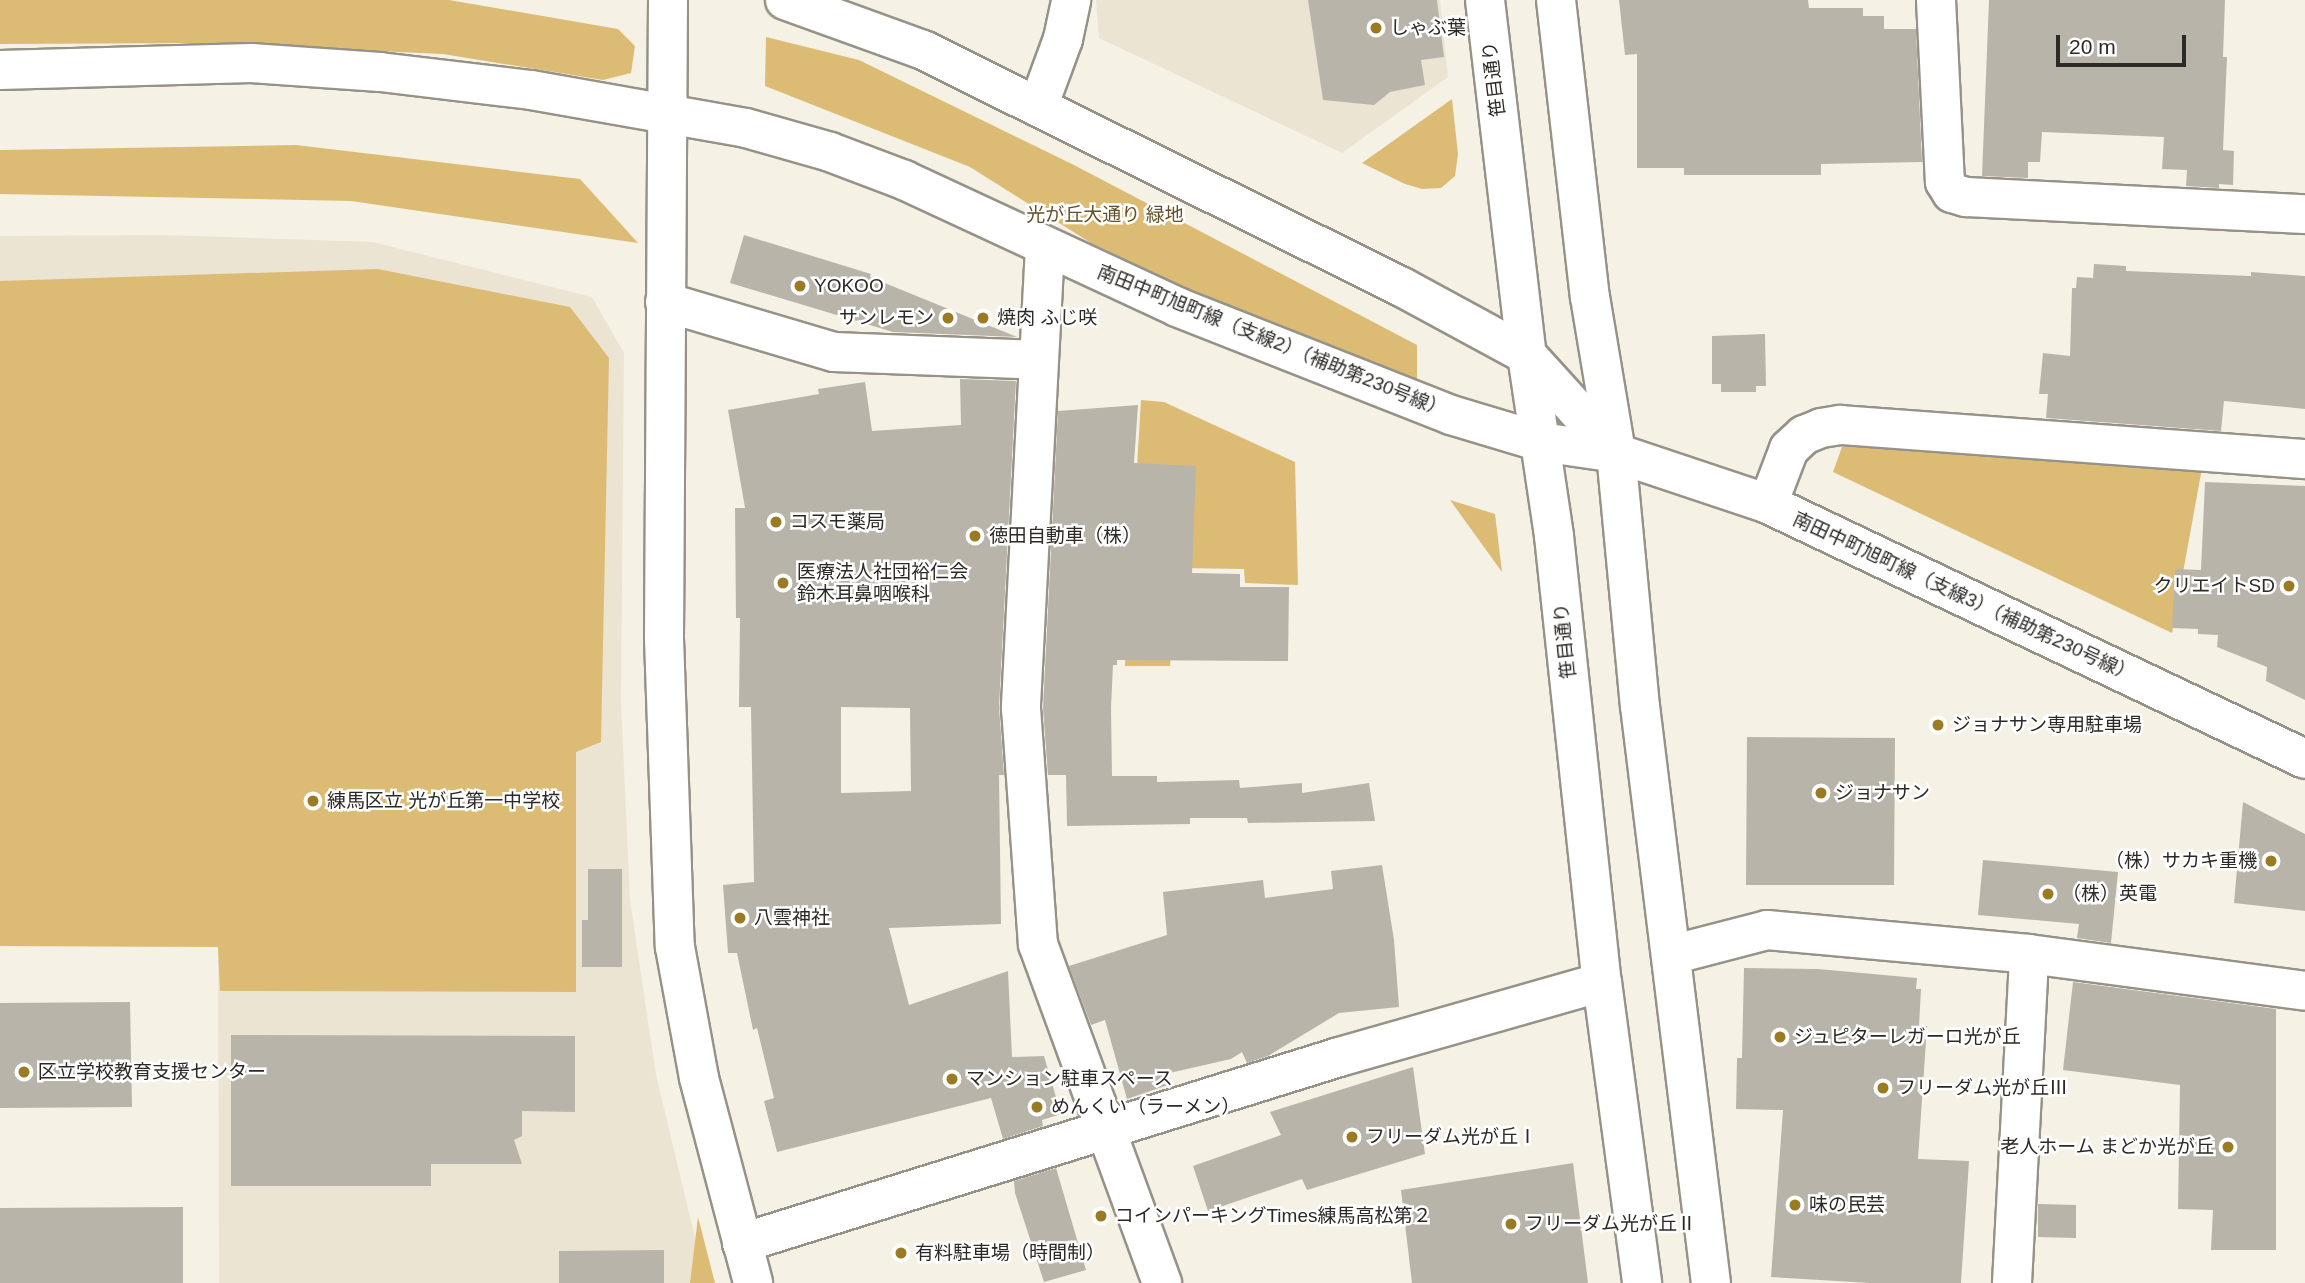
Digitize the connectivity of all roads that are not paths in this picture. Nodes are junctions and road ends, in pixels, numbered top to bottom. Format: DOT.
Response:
graph roads {
  1 [pos="668,0"];
  2 [pos="785,0"];
  3 [pos="1071,0"];
  4 [pos="1485,0"];
  5 [pos="1556,0"];
  6 [pos="1936,0"];
  7 [pos="0,70"];
  8 [pos="1038,107"];
  9 [pos="667,116"];
  10 [pos="2305,214"];
  11 [pos="1045,247"];
  12 [pos="665,302"];
  13 [pos="1527,355"];
  14 [pos="1040,360"];
  15 [pos="1541,442"];
  16 [pos="1616,453"];
  17 [pos="2305,459"];
  18 [pos="1768,504"];
  19 [pos="2305,759"];
  20 [pos="2029,954"];
  21 [pos="1671,955"];
  22 [pos="1602,982"];
  23 [pos="2305,990"];
  24 [pos="1104,1132"];
  25 [pos="742,1243"];
  26 [pos="753,1283"];
  27 [pos="1162,1283"];
  28 [pos="1642,1283"];
  29 [pos="1711,1283"];
  30 [pos="2012,1283"];
  1 -- 9 [label="main road"];
  2 -- 8 [label="main road"];
  3 -- 8 [label="main road"];
  4 -- 13 [label="main road, 笹目通り"];
  5 -- 16 [label="main road"];
  6 -- 10 [label="main road"];
  7 -- 9 [label="main road, 南田中町旭町線（支線2）（補助第230号線）"];
  8 -- 13 [label="main road"];
  9 -- 11 [label="main road, 南田中町旭町線（支線2）（補助第230号線）"];
  9 -- 12 [label="main road"];
  11 -- 14 [label="main road"];
  11 -- 15 [label="main road, 南田中町旭町線（支線2）（補助第230号線）"];
  12 -- 14 [label="main road"];
  12 -- 25 [label="main road"];
  13 -- 15 [label="main road, 笹目通り"];
  13 -- 16 [label="main road"];
  14 -- 24 [label="main road"];
  15 -- 16 [label="main road, 南田中町旭町線（支線2）（補助第230号線）"];
  15 -- 22 [label="main road, 笹目通り"];
  16 -- 18 [label="main road, 南田中町旭町線（支線3）（補助第230号線）"];
  16 -- 21 [label="main road"];
  17 -- 18 [label="main road"];
  18 -- 19 [label="main road, 南田中町旭町線（支線3）（補助第230号線）"];
  20 -- 21 [label="main road"];
  20 -- 23 [label="main road"];
  20 -- 30 [label="main road"];
  21 -- 29 [label="main road"];
  22 -- 24 [label="main road"];
  22 -- 28 [label="main road, 笹目通り"];
  24 -- 25 [label="main road"];
  24 -- 27 [label="main road"];
  25 -- 26 [label="main road"];
}
